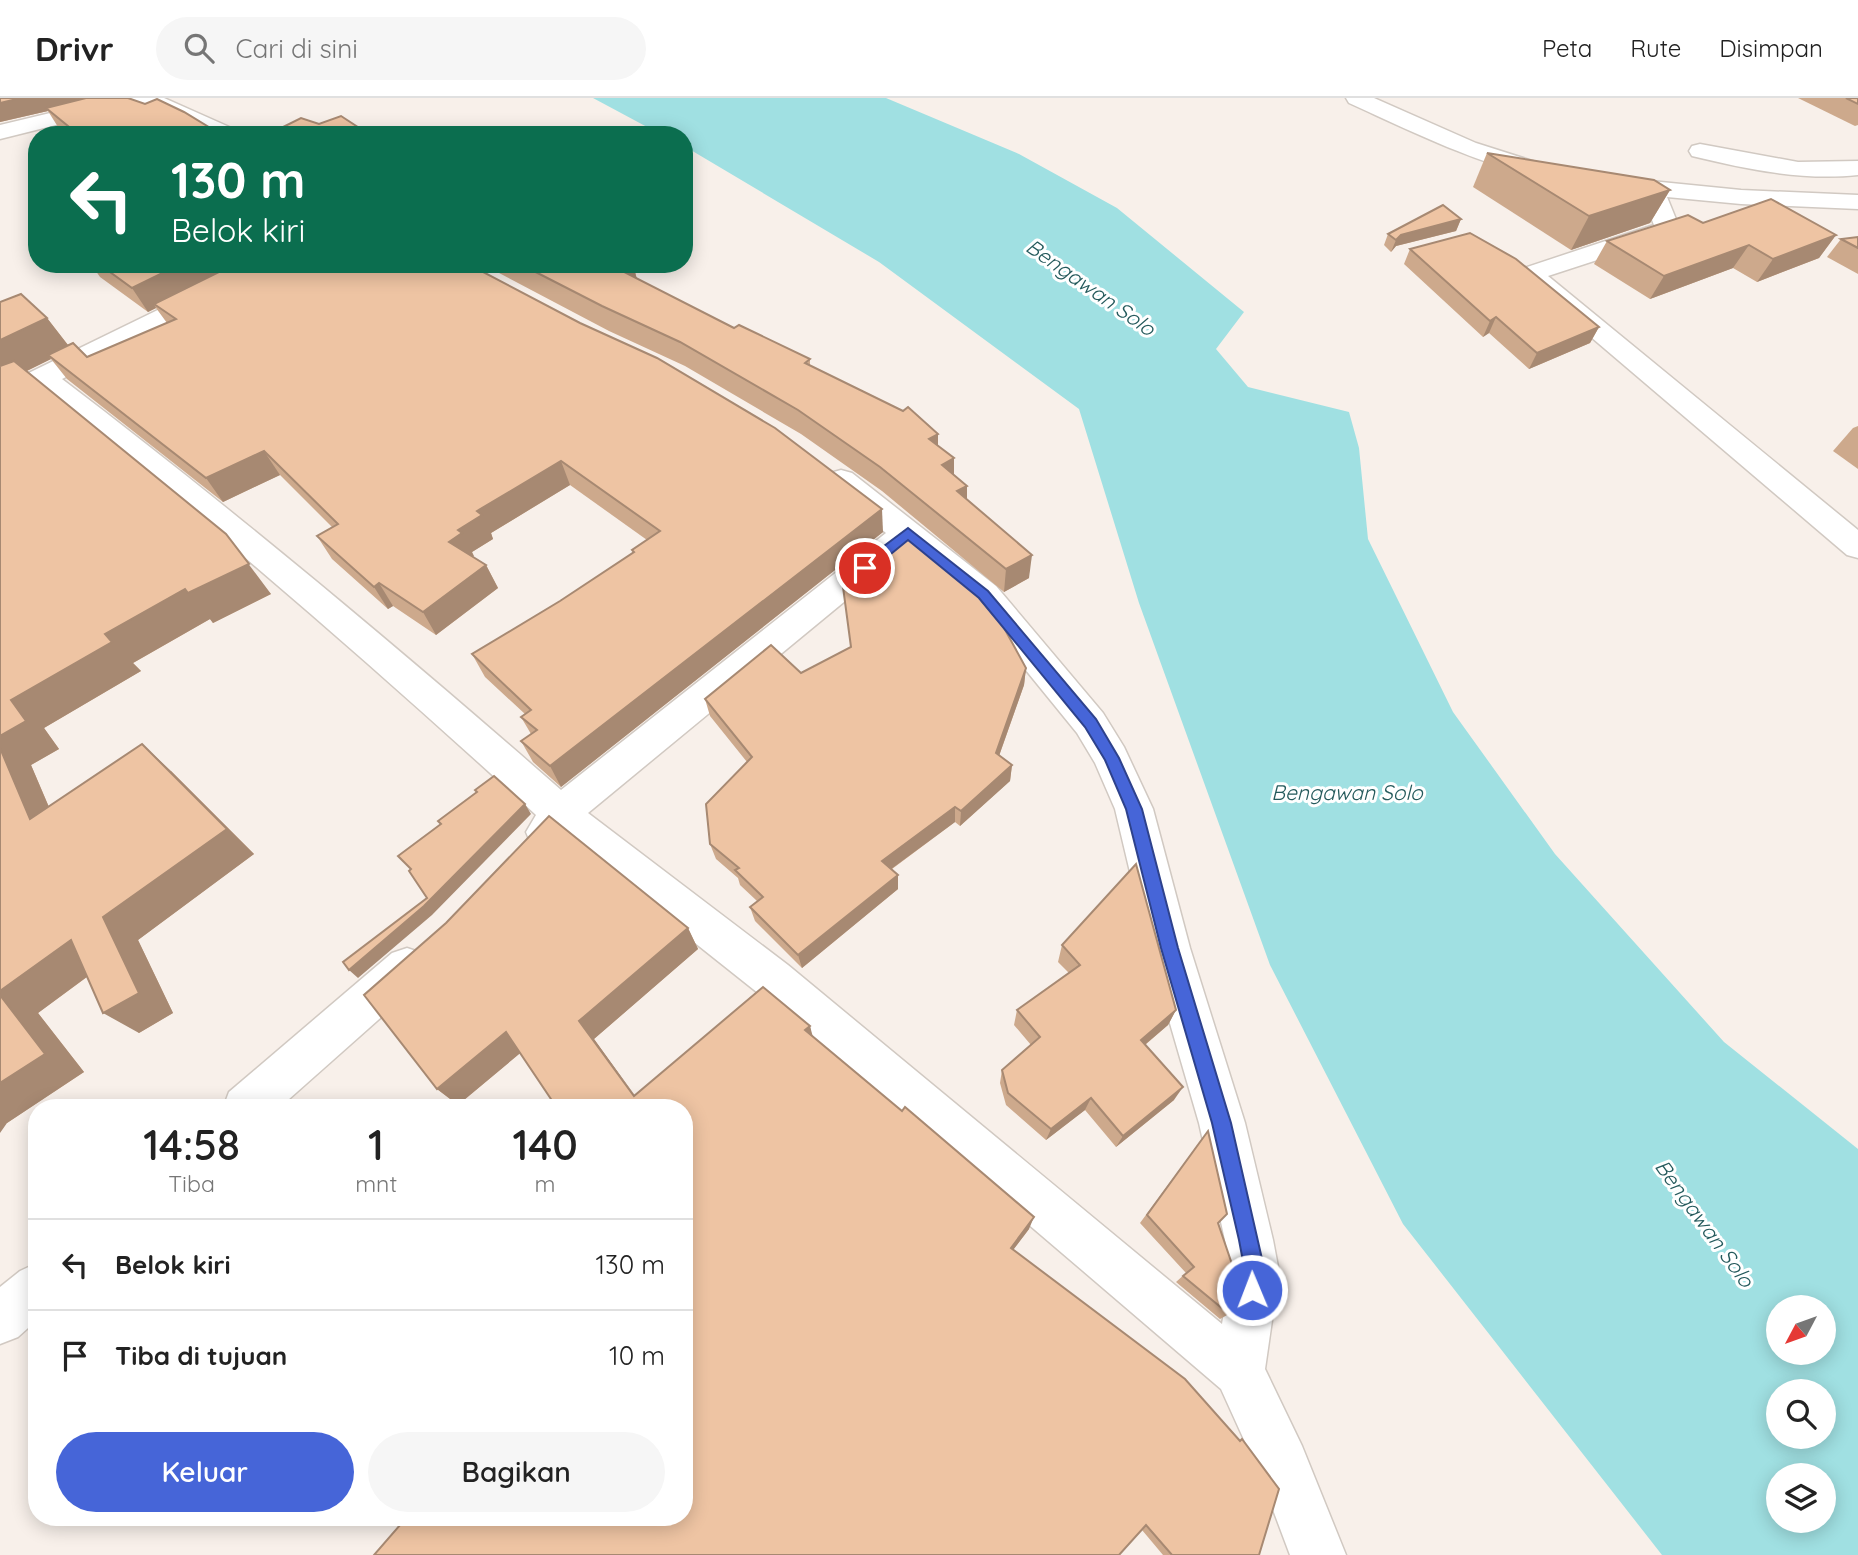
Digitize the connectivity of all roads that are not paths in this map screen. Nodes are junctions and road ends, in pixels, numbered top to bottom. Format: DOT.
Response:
graph roads {
  1 [pos="140,98"];
  2 [pos="147,98"];
  3 [pos="1357,98"];
  4 [pos="208,126"];
  5 [pos="0,132"];
  6 [pos="1699,151"];
  7 [pos="1858,168"];
  8 [pos="1559,175"];
  9 [pos="1611,183"];
  10 [pos="1646,192"];
  11 [pos="1855,202"];
  12 [pos="1699,222"];
  13 [pos="255,273"];
  14 [pos="43,377"];
  15 [pos="0,398"];
  16 [pos="812,459"];
  17 [pos="908,533"];
  18 [pos="1858,547"];
  19 [pos="560,813"];
  20 [pos="520,859"];
  21 [pos="435,940"];
  22 [pos="255,1099"];
  23 [pos="28,1295"];
  24 [pos="0,1319"];
  25 [pos="1239,1371"];
  26 [pos="1318,1555"];
  1 -- 5 [label="street"];
  2 -- 4 [label="street"];
  3 -- 8 [label="street"];
  6 -- 7 [label="street"];
  9 -- 10 [label="street"];
  10 -- 11 [label="street"];
  10 -- 12 [label="street"];
  10 -- 12 [label="street"];
  11 -- 12 [label="street"];
  12 -- 18 [label="street"];
  13 -- 14 [label="street"];
  14 -- 15 [label="street"];
  14 -- 19 [label="street"];
  16 -- 17 [label="street"];
  17 -- 19 [label="street"];
  17 -- 25 [label="street"];
  19 -- 20 [label="street"];
  19 -- 25 [label="street"];
  21 -- 22 [label="street"];
  23 -- 24 [label="street"];
  25 -- 26 [label="street"];
}
